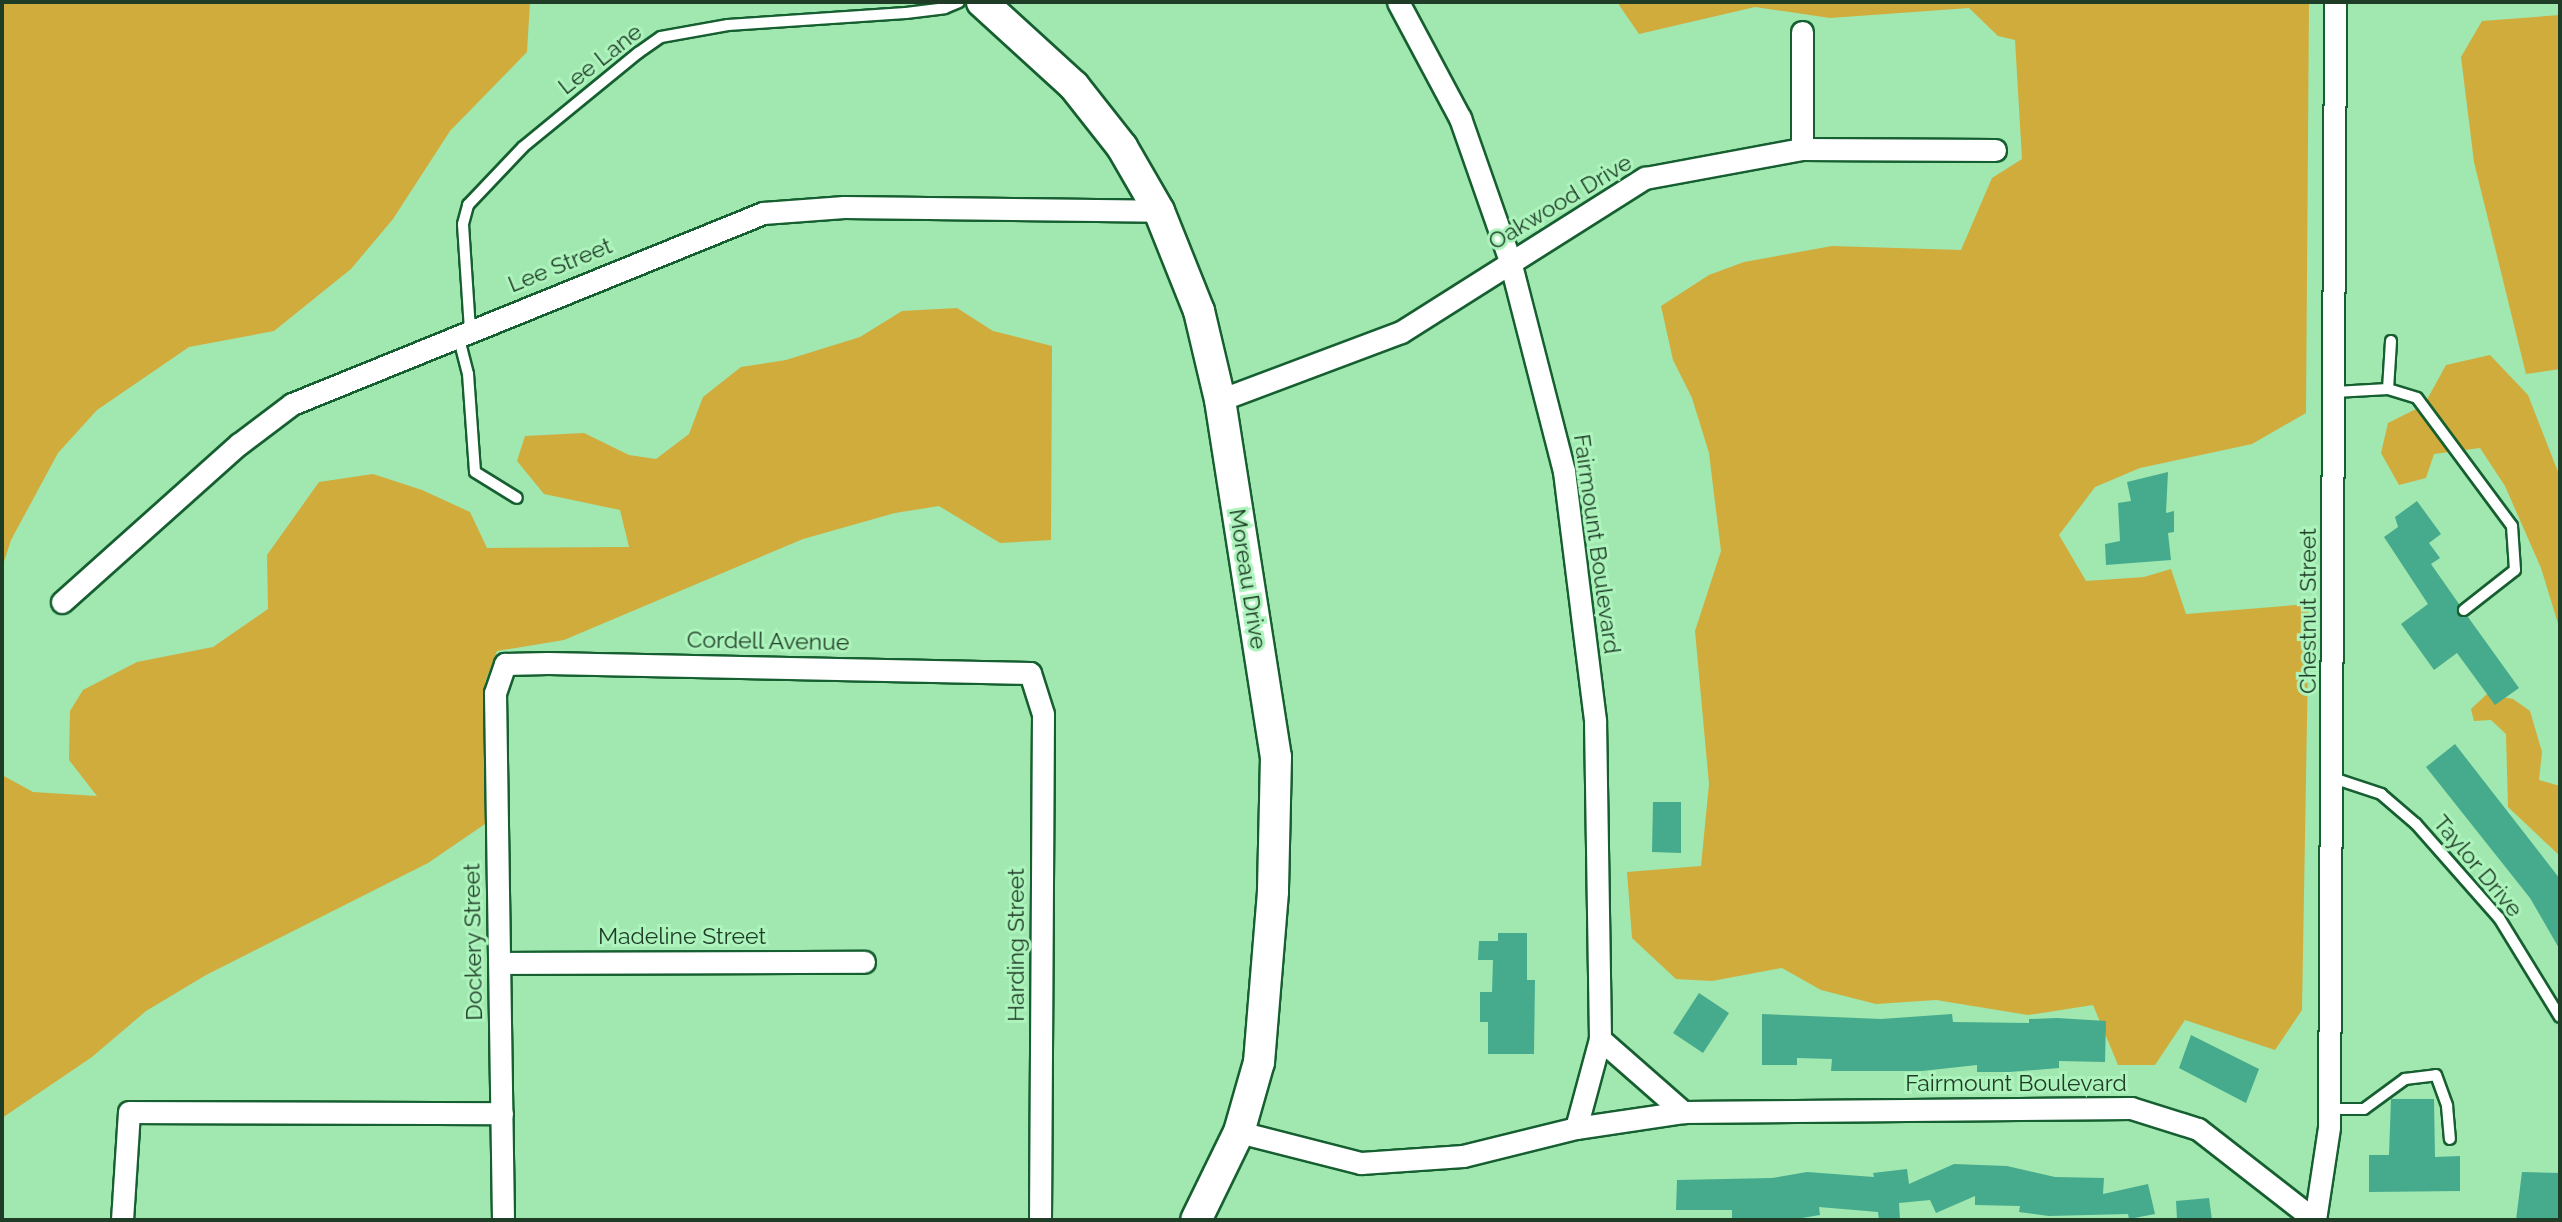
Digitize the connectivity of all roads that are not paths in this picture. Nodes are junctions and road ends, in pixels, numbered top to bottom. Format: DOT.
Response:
graph roads {
  1 [pos="959,2"];
  2 [pos="982,2"];
  3 [pos="1398,2"];
  4 [pos="2335,2"];
  5 [pos="1802,32"];
  6 [pos="1802,149"];
  7 [pos="1996,150"];
  8 [pos="1159,211"];
  9 [pos="1510,261"];
  10 [pos="464,332"];
  11 [pos="2391,341"];
  12 [pos="2388,389"];
  13 [pos="2335,392"];
  14 [pos="1220,400"];
  15 [pos="517,498"];
  16 [pos="62,602"];
  17 [pos="2464,610"];
  18 [pos="505,664"];
  19 [pos="1030,673"];
  20 [pos="2333,778"];
  21 [pos="864,961"];
  22 [pos="500,963"];
  23 [pos="2560,1017"];
  24 [pos="1600,1039"];
  25 [pos="2329,1109"];
  26 [pos="1683,1111"];
  27 [pos="502,1113"];
  28 [pos="1576,1128"];
  29 [pos="1239,1132"];
  30 [pos="2450,1139"];
  31 [pos="122,1220"];
  32 [pos="503,1220"];
  33 [pos="1040,1220"];
  34 [pos="1196,1220"];
  35 [pos="2315,1220"];
  1 -- 10 [label="lane, Lee Lane"];
  2 -- 8 [label="main road, Moreau Drive"];
  3 -- 9 [label="street, Fairmount Boulevard"];
  4 -- 13 [label="street, Chestnut Street"];
  5 -- 6 [label="street"];
  6 -- 7 [label="street, Oakwood Drive"];
  6 -- 9 [label="street, Oakwood Drive"];
  8 -- 10 [label="street, Lee Street"];
  8 -- 14 [label="main road, Moreau Drive"];
  9 -- 14 [label="street, Oakwood Drive"];
  9 -- 24 [label="street, Fairmount Boulevard"];
  10 -- 15 [label="lane, Lee Lane"];
  10 -- 16 [label="street, Lee Street"];
  11 -- 12 [label="lane"];
  12 -- 13 [label="lane"];
  12 -- 17 [label="lane"];
  13 -- 20 [label="street, Chestnut Street"];
  14 -- 29 [label="main road, Moreau Drive"];
  18 -- 19 [label="street, Cordell Avenue"];
  18 -- 22 [label="street, Dockery Street"];
  19 -- 33 [label="street, Harding Street"];
  20 -- 23 [label="lane, Taylor Drive"];
  20 -- 25 [label="street, Chestnut Street"];
  21 -- 22 [label="street, Madeline Street"];
  22 -- 27 [label="street, Dockery Street"];
  24 -- 26 [label="street"];
  24 -- 28 [label="street, Fairmount Boulevard"];
  25 -- 30 [label="lane"];
  25 -- 35 [label="street, Chestnut Street"];
  26 -- 28 [label="street, Fairmount Boulevard"];
  26 -- 35 [label="street, Fairmount Boulevard"];
  27 -- 31 [label="street"];
  27 -- 32 [label="street, Dockery Street"];
  28 -- 29 [label="street"];
  29 -- 34 [label="main road, Moreau Drive"];
}
